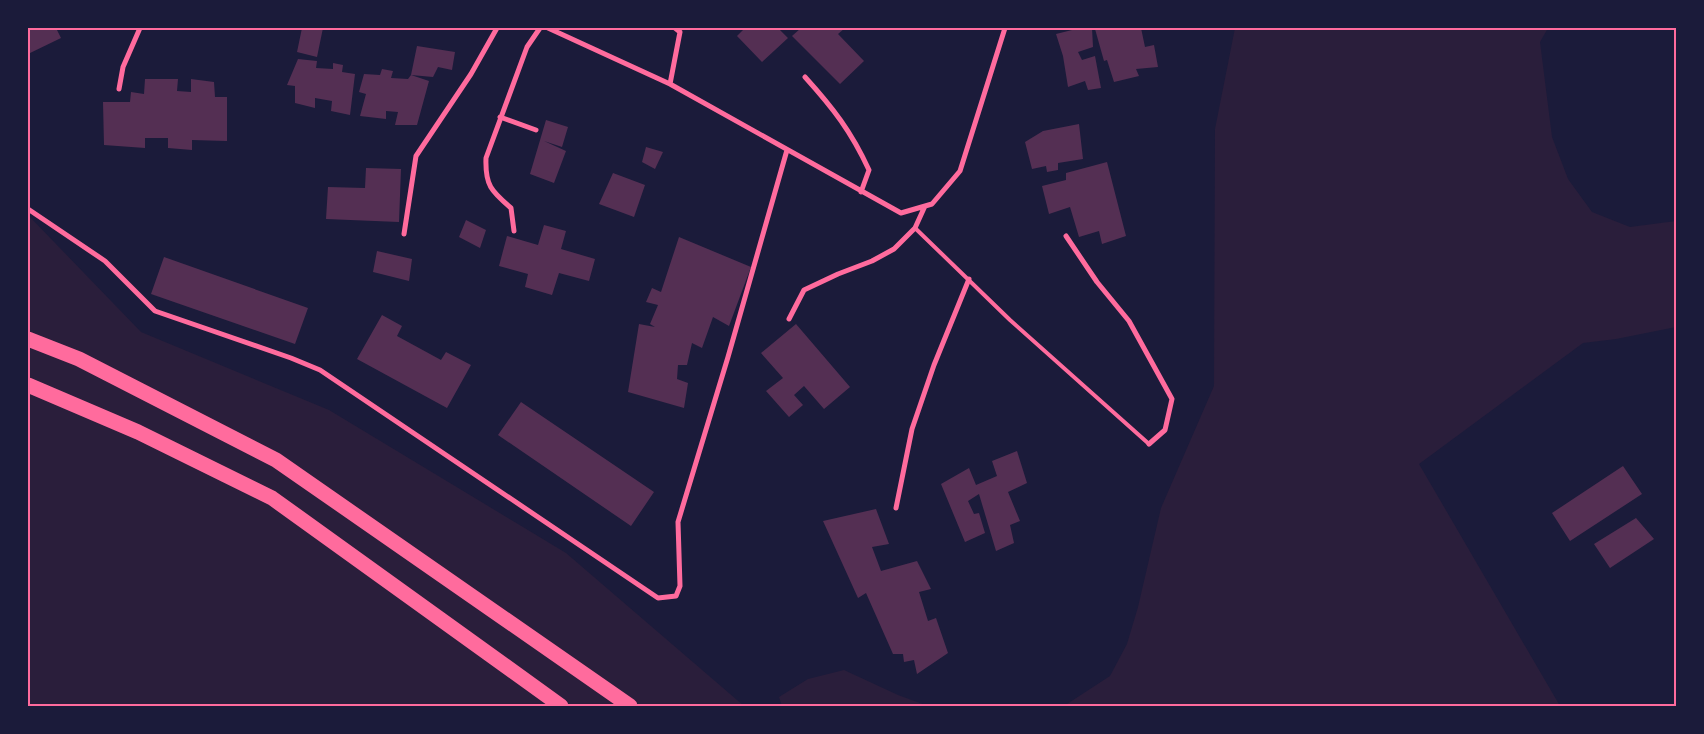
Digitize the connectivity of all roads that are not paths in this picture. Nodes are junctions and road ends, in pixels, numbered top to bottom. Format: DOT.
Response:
graph roads {
  1 [pos="140,28"];
  2 [pos="497,28"];
  3 [pos="540,28"];
  4 [pos="548,28"];
  5 [pos="675,28"];
  6 [pos="1005,28"];
  7 [pos="805,77"];
  8 [pos="670,84"];
  9 [pos="119,88"];
  10 [pos="500,117"];
  11 [pos="536,130"];
  12 [pos="787,150"];
  13 [pos="861,192"];
  14 [pos="925,206"];
  15 [pos="28,209"];
  16 [pos="915,228"];
  17 [pos="514,231"];
  18 [pos="404,234"];
  19 [pos="1066,236"];
  20 [pos="969,279"];
  21 [pos="789,319"];
  22 [pos="28,340"];
  23 [pos="28,385"];
  24 [pos="1148,444"];
  25 [pos="896,508"];
  26 [pos="561,706"];
  27 [pos="630,706"];
  1 -- 9 [label="street"];
  2 -- 18 [label="street"];
  3 -- 10 [label="street"];
  4 -- 8 [label="street"];
  5 -- 8 [label="street"];
  6 -- 14 [label="street"];
  7 -- 13 [label="street"];
  8 -- 12 [label="street"];
  10 -- 11 [label="street"];
  10 -- 17 [label="street"];
  12 -- 13 [label="street"];
  12 -- 15 [label="street"];
  13 -- 14 [label="street"];
  14 -- 16 [label="street"];
  16 -- 20 [label="lane"];
  16 -- 21 [label="street"];
  19 -- 24 [label="street"];
  20 -- 24 [label="lane"];
  20 -- 25 [label="street"];
  22 -- 27 [label="highway"];
  23 -- 26 [label="highway"];
}
